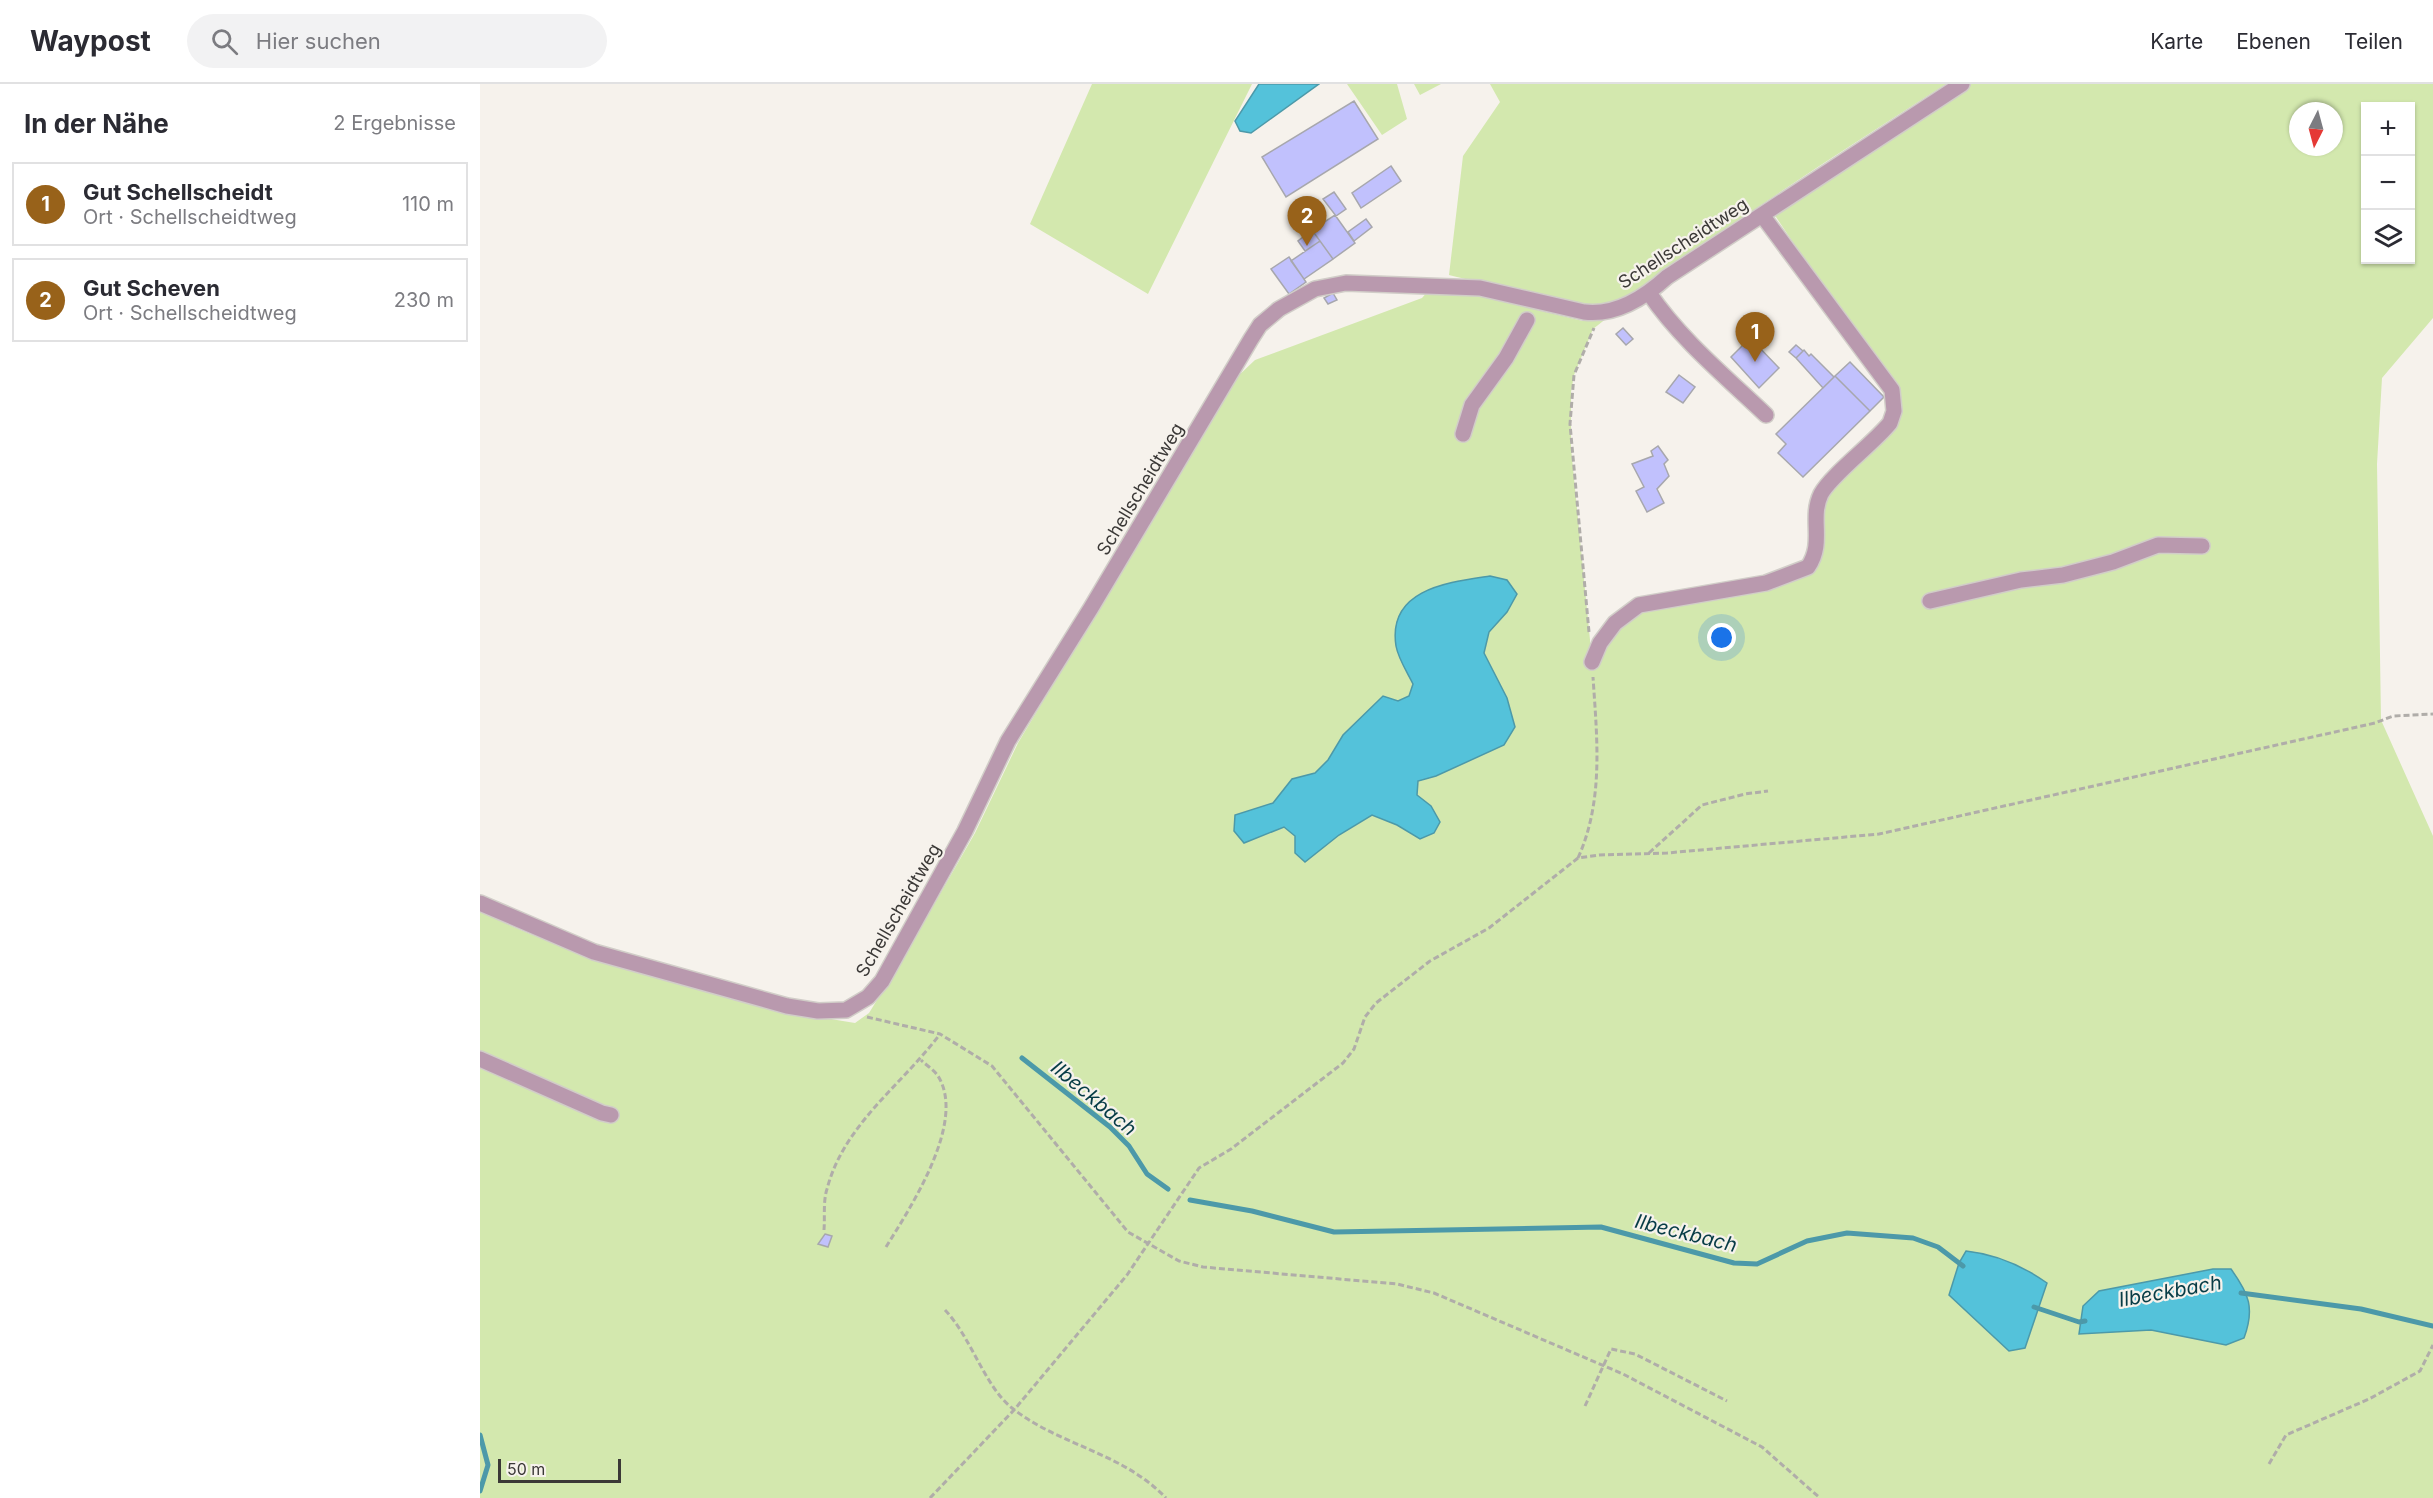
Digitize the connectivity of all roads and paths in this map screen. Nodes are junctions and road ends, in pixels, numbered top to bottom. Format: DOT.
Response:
graph roads {
  1 [pos="1962,84"];
  2 [pos="1762,215"];
  3 [pos="1649,293"];
  4 [pos="1598,314"];
  5 [pos="1527,320"];
  6 [pos="1766,415"];
  7 [pos="1463,434"];
  8 [pos="2202,546"];
  9 [pos="1930,601"];
  10 [pos="1592,662"];
  11 [pos="2433,714"];
  12 [pos="1768,791"];
  13 [pos="1647,854"];
  14 [pos="1578,858"];
  15 [pos="480,903"];
  16 [pos="855,1006"];
  17 [pos="940,1034"];
  18 [pos="480,1059"];
  19 [pos="921,1060"];
  20 [pos="611,1115"];
  21 [pos="824,1230"];
  22 [pos="1148,1245"];
  23 [pos="886,1247"];
  24 [pos="945,1310"];
  25 [pos="2433,1345"];
  26 [pos="1603,1365"];
  27 [pos="1727,1401"];
  28 [pos="1585,1406"];
  29 [pos="1014,1410"];
  30 [pos="2269,1464"];
  31 [pos="930,1498"];
  32 [pos="1166,1498"];
  33 [pos="1820,1498"];
  1 -- 2 [label="street, Schellscheidtweg"];
  2 -- 3 [label="street, Schellscheidtweg"];
  2 -- 10 [label="street"];
  3 -- 4 [label="street, Schellscheidtweg"];
  3 -- 6 [label="street"];
  4 -- 10 [label="path"];
  4 -- 16 [label="street, Schellscheidtweg"];
  5 -- 7 [label="street"];
  8 -- 9 [label="street"];
  10 -- 14 [label="path"];
  11 -- 13 [label="path"];
  12 -- 13 [label="path"];
  13 -- 14 [label="path"];
  14 -- 22 [label="path"];
  15 -- 16 [label="street"];
  16 -- 17 [label="path"];
  17 -- 19 [label="path"];
  17 -- 22 [label="path"];
  18 -- 20 [label="street"];
  19 -- 21 [label="path"];
  19 -- 23 [label="path"];
  22 -- 26 [label="path"];
  22 -- 29 [label="path"];
  24 -- 29 [label="path"];
  25 -- 30 [label="path"];
  26 -- 27 [label="path"];
  26 -- 28 [label="path"];
  26 -- 33 [label="path"];
  29 -- 31 [label="path"];
  29 -- 32 [label="path"];
}
